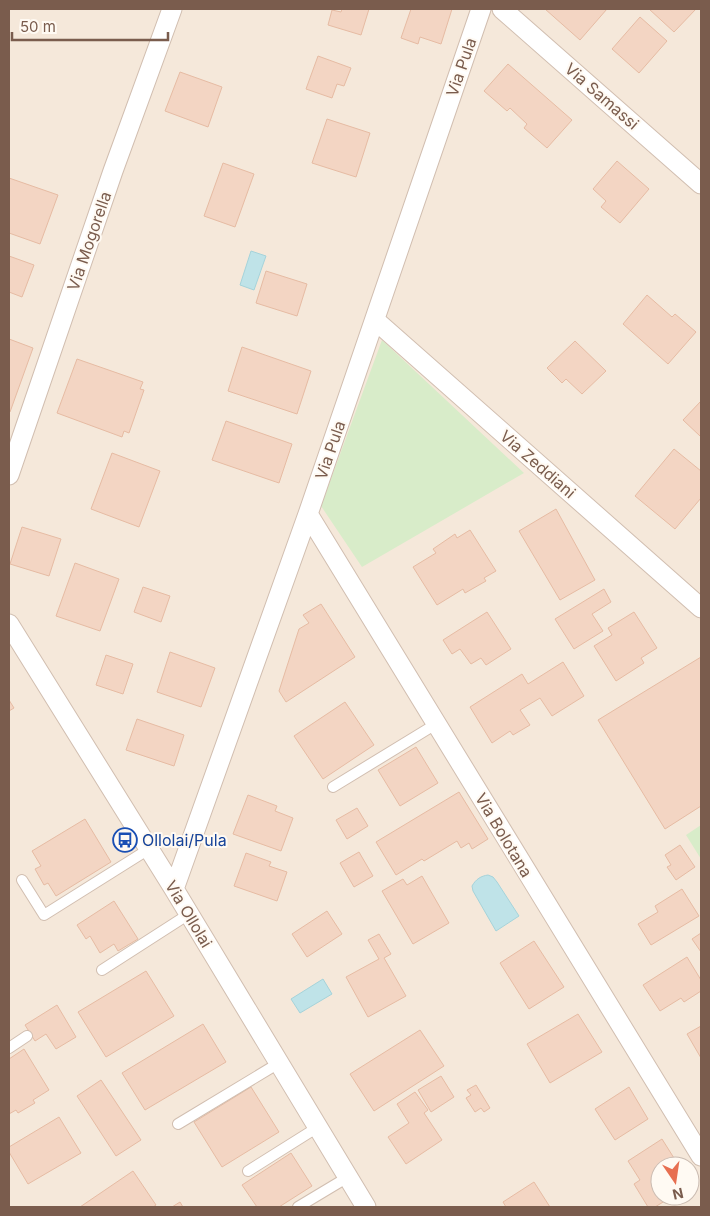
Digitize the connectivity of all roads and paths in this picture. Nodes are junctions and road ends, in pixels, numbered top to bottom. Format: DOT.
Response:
graph roads {
  1 [pos="172,9"];
  2 [pos="481,9"];
  3 [pos="502,9"];
  4 [pos="701,184"];
  5 [pos="375,320"];
  6 [pos="9,475"];
  7 [pos="308,514"];
  8 [pos="701,608"];
  9 [pos="9,624"];
  10 [pos="436,724"];
  11 [pos="333,787"];
  12 [pos="149,849"];
  13 [pos="22,880"];
  14 [pos="174,889"];
  15 [pos="189,914"];
  16 [pos="102,970"];
  17 [pos="28,1036"];
  18 [pos="9,1048"];
  19 [pos="279,1063"];
  20 [pos="178,1124"];
  21 [pos="318,1127"];
  22 [pos="701,1156"];
  23 [pos="248,1171"];
  24 [pos="348,1177"];
  25 [pos="298,1207"];
  26 [pos="366,1207"];
  1 -- 6 [label="street, Via Mogorella"];
  2 -- 5 [label="street, Via Pula"];
  3 -- 4 [label="street, Via Samassi"];
  5 -- 7 [label="street, Via Pula"];
  5 -- 8 [label="street, Via Zeddiani"];
  7 -- 10 [label="street, Via Bolotana"];
  7 -- 14 [label="street, Via Pula"];
  9 -- 12 [label="street, Via Ollolai"];
  10 -- 11 [label="lane"];
  10 -- 22 [label="street, Via Bolotana"];
  12 -- 13 [label="lane"];
  12 -- 14 [label="street, Via Ollolai"];
  14 -- 15 [label="street, Via Ollolai"];
  15 -- 16 [label="lane"];
  15 -- 19 [label="street, Via Ollolai"];
  17 -- 18 [label="lane"];
  19 -- 20 [label="lane"];
  19 -- 21 [label="street, Via Ollolai"];
  21 -- 23 [label="lane"];
  21 -- 24 [label="street, Via Ollolai"];
  24 -- 25 [label="lane"];
  24 -- 26 [label="street, Via Ollolai"];
}
